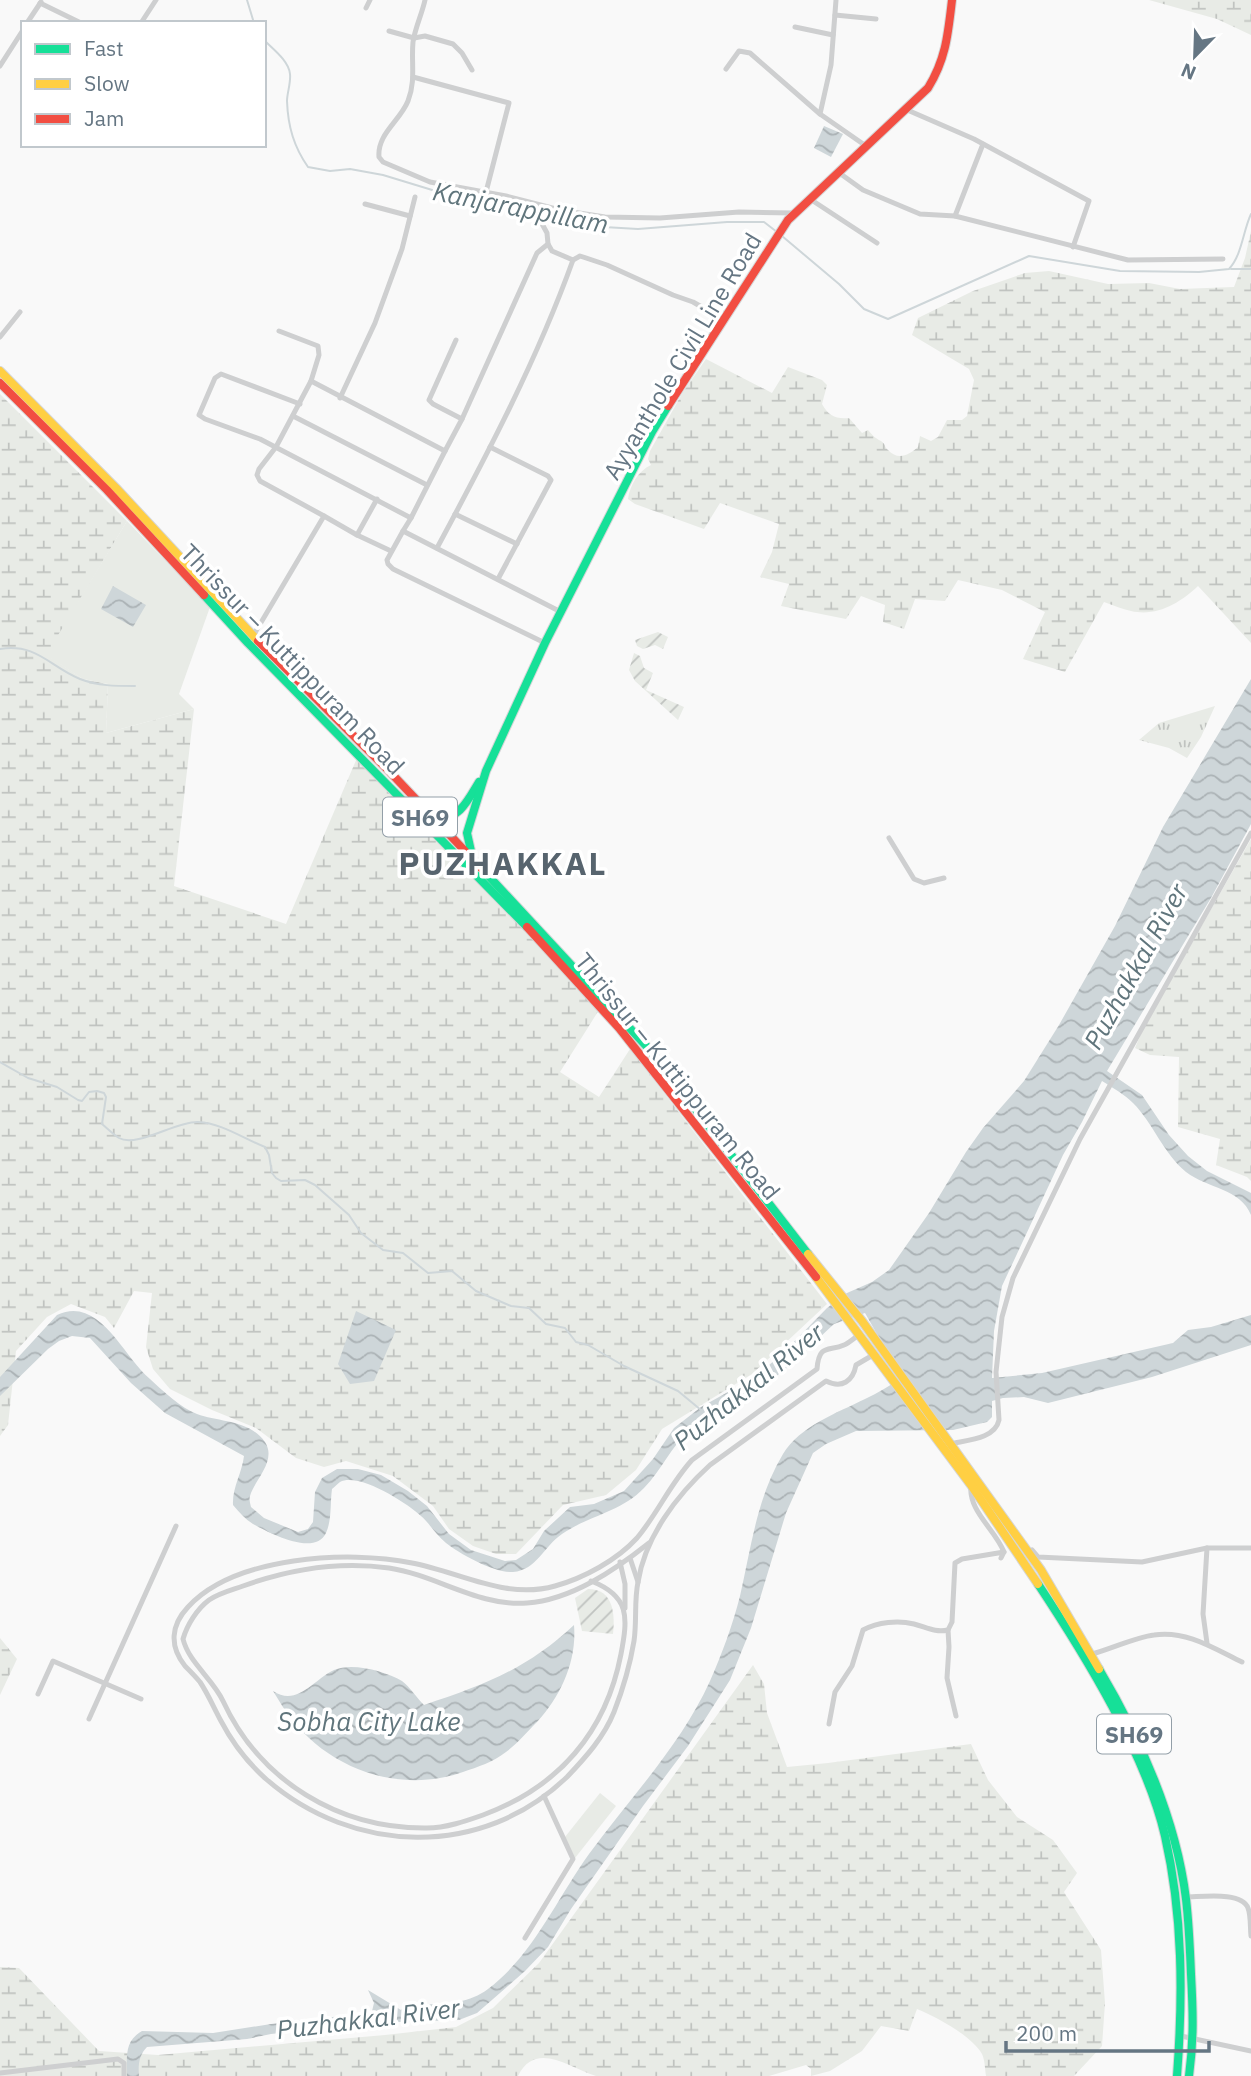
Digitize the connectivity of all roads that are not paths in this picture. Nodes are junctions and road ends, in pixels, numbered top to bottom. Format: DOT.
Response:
graph roads {
  1 [pos="156,0"];
  2 [pos="370,0"];
  3 [pos="423,0"];
  4 [pos="836,0"];
  5 [pos="952,0"];
  6 [pos="41,1"];
  7 [pos="366,8"];
  8 [pos="835,15"];
  9 [pos="876,19"];
  10 [pos="28,21"];
  11 [pos="77,21"];
  12 [pos="142,21"];
  13 [pos="795,27"];
  14 [pos="389,32"];
  15 [pos="21,33"];
  16 [pos="833,35"];
  17 [pos="414,38"];
  18 [pos="0,66"];
  19 [pos="726,69"];
  20 [pos="472,70"];
  21 [pos="413,77"];
  22 [pos="905,109"];
  23 [pos="820,114"];
  24 [pos="983,144"];
  25 [pos="866,146"];
  26 [pos="838,172"];
  27 [pos="486,192"];
  28 [pos="415,197"];
  29 [pos="810,199"];
  30 [pos="365,204"];
  31 [pos="410,216"];
  32 [pos="955,216"];
  33 [pos="791,217"];
  34 [pos="541,222"];
  35 [pos="877,243"];
  36 [pos="548,244"];
  37 [pos="1073,247"];
  38 [pos="1223,259"];
  39 [pos="573,260"];
  40 [pos="20,312"];
  41 [pos="719,328"];
  42 [pos="279,331"];
  43 [pos="0,337"];
  44 [pos="456,340"];
  45 [pos="0,370"];
  46 [pos="311,381"];
  47 [pos="0,383"];
  48 [pos="340,398"];
  49 [pos="300,404"];
  50 [pos="293,416"];
  51 [pos="462,419"];
  52 [pos="276,447"];
  53 [pos="490,447"];
  54 [pos="445,451"];
  55 [pos="427,485"];
  56 [pos="377,499"];
  57 [pos="455,514"];
  58 [pos="324,516"];
  59 [pos="411,518"];
  60 [pos="403,531"];
  61 [pos="357,535"];
  62 [pos="517,544"];
  63 [pos="437,548"];
  64 [pos="391,551"];
  65 [pos="498,579"];
  66 [pos="561,612"];
  67 [pos="253,636"];
  68 [pos="545,643"];
  69 [pos="486,771"];
  70 [pos="435,821"];
  71 [pos="1251,833"];
  72 [pos="889,838"];
  73 [pos="473,860"];
  74 [pos="944,878"];
  75 [pos="622,1025"];
  76 [pos="859,1335"];
  77 [pos="873,1354"];
  78 [pos="947,1445"];
  79 [pos="971,1471"];
  80 [pos="971,1485"];
  81 [pos="176,1526"];
  82 [pos="649,1543"];
  83 [pos="1207,1548"];
  84 [pos="1251,1548"];
  85 [pos="621,1552"];
  86 [pos="630,1558"];
  87 [pos="414,1563"];
  88 [pos="620,1563"];
  89 [pos="246,1573"];
  90 [pos="412,1574"];
  91 [pos="591,1581"];
  92 [pos="638,1581"];
  93 [pos="252,1583"];
  94 [pos="625,1608"];
  95 [pos="181,1616"];
  96 [pos="190,1623"];
  97 [pos="948,1630"];
  98 [pos="1207,1643"];
  99 [pos="1092,1654"];
  100 [pos="1242,1661"];
  101 [pos="105,1682"];
  102 [pos="217,1688"];
  103 [pos="38,1694"];
  104 [pos="207,1695"];
  105 [pos="141,1699"];
  106 [pos="956,1716"];
  107 [pos="89,1719"];
  108 [pos="829,1724"];
  109 [pos="544,1796"];
  110 [pos="1186,1897"];
  111 [pos="1251,1936"];
  112 [pos="525,1938"];
  113 [pos="1181,2036"];
  114 [pos="1195,2038"];
  115 [pos="1251,2051"];
  116 [pos="0,2073"];
  117 [pos="124,2076"];
  118 [pos="1177,2076"];
  119 [pos="1189,2076"];
  1 -- 12 [label="street"];
  2 -- 7 [label="street"];
  3 -- 17 [label="street"];
  4 -- 8 [label="street"];
  5 -- 22 [label="main road, Ayyanthole Civil Line Road"];
  6 -- 10 [label="street"];
  6 -- 11 [label="street"];
  8 -- 9 [label="street"];
  8 -- 16 [label="street"];
  13 -- 16 [label="street"];
  14 -- 17 [label="street"];
  15 -- 18 [label="street"];
  16 -- 23 [label="street"];
  17 -- 20 [label="street"];
  17 -- 21 [label="street"];
  19 -- 23 [label="street"];
  21 -- 27 [label="street"];
  21 -- 27 [label="street"];
  22 -- 24 [label="street"];
  22 -- 25 [label="main road, Ayyanthole Civil Line Road"];
  23 -- 25 [label="street"];
  24 -- 32 [label="street"];
  24 -- 37 [label="street"];
  25 -- 26 [label="main road, Ayyanthole Civil Line Road"];
  26 -- 29 [label="main road, Ayyanthole Civil Line Road"];
  26 -- 32 [label="street"];
  27 -- 33 [label="street"];
  28 -- 31 [label="street"];
  29 -- 33 [label="main road, Ayyanthole Civil Line Road"];
  29 -- 35 [label="street"];
  30 -- 31 [label="street"];
  31 -- 48 [label="street"];
  32 -- 37 [label="street"];
  33 -- 41 [label="main road, Ayyanthole Civil Line Road"];
  34 -- 36 [label="street"];
  36 -- 39 [label="street"];
  36 -- 51 [label="street"];
  37 -- 38 [label="street"];
  39 -- 41 [label="street"];
  39 -- 53 [label="street"];
  40 -- 43 [label="street"];
  41 -- 66 [label="main road, Ayyanthole Civil Line Road"];
  42 -- 46 [label="street"];
  44 -- 51 [label="street"];
  45 -- 67 [label="main road, Thrissur – Kuttippuram Road"];
  46 -- 48 [label="street"];
  46 -- 49 [label="street"];
  47 -- 75 [label="main road, Thrissur – Kuttippuram Road / SH69"];
  48 -- 54 [label="street"];
  49 -- 50 [label="street"];
  49 -- 52 [label="street"];
  50 -- 52 [label="street"];
  50 -- 55 [label="street"];
  51 -- 54 [label="street"];
  52 -- 56 [label="street"];
  52 -- 58 [label="street"];
  53 -- 57 [label="street"];
  53 -- 62 [label="street"];
  54 -- 55 [label="street"];
  55 -- 59 [label="street"];
  56 -- 59 [label="street"];
  56 -- 61 [label="street"];
  57 -- 62 [label="street"];
  57 -- 63 [label="street"];
  58 -- 61 [label="street"];
  58 -- 67 [label="street"];
  59 -- 60 [label="street"];
  60 -- 63 [label="street"];
  60 -- 64 [label="street"];
  61 -- 64 [label="street"];
  62 -- 65 [label="street"];
  63 -- 65 [label="street"];
  64 -- 68 [label="street"];
  65 -- 66 [label="street"];
  66 -- 68 [label="main road, Ayyanthole Civil Line Road"];
  67 -- 70 [label="main road, Thrissur – Kuttippuram Road"];
  68 -- 69 [label="main road, Ayyanthole Civil Line Road"];
  69 -- 70 [label="main road, Ayyanthole Civil Line Road"];
  69 -- 73 [label="main road, Ayyanthole Civil Line Road"];
  70 -- 73 [label="main road, Thrissur – Kuttippuram Road"];
  71 -- 78 [label="street"];
  72 -- 74 [label="street"];
  73 -- 75 [label="main road, Thrissur – Kuttippuram Road"];
  75 -- 76 [label="main road, Thrissur – Kuttippuram Road / SH69"];
  75 -- 78 [label="main road, Thrissur – Kuttippuram Road"];
  76 -- 77 [label="main road, Thrissur – Kuttippuram Road / SH69"];
  76 -- 85 [label="street"];
  77 -- 78 [label="main road, Thrissur – Kuttippuram Road"];
  77 -- 82 [label="street"];
  78 -- 79 [label="main road"];
  78 -- 80 [label="main road"];
  79 -- 83 [label="street"];
  79 -- 99 [label="main road, SH69"];
  80 -- 97 [label="street"];
  80 -- 113 [label="main road"];
  81 -- 101 [label="street"];
  82 -- 86 [label="street"];
  82 -- 92 [label="street"];
  83 -- 84 [label="street"];
  83 -- 98 [label="street"];
  85 -- 86 [label="street"];
  85 -- 87 [label="street"];
  85 -- 88 [label="street"];
  86 -- 88 [label="street"];
  86 -- 92 [label="street"];
  87 -- 89 [label="street"];
  87 -- 90 [label="street"];
  88 -- 91 [label="street"];
  88 -- 94 [label="street"];
  89 -- 93 [label="street"];
  89 -- 95 [label="street"];
  90 -- 91 [label="street"];
  90 -- 93 [label="street"];
  91 -- 94 [label="street"];
  92 -- 109 [label="street"];
  93 -- 96 [label="street"];
  94 -- 102 [label="street"];
  95 -- 96 [label="street"];
  95 -- 104 [label="street"];
  96 -- 102 [label="street"];
  97 -- 106 [label="street"];
  97 -- 108 [label="street"];
  98 -- 99 [label="street"];
  98 -- 100 [label="street"];
  99 -- 110 [label="main road, SH69"];
  101 -- 103 [label="street"];
  101 -- 105 [label="street"];
  101 -- 107 [label="street"];
  102 -- 104 [label="street"];
  104 -- 109 [label="street"];
  109 -- 112 [label="street"];
  110 -- 111 [label="street"];
  110 -- 114 [label="main road, SH69"];
  113 -- 114 [label="street"];
  113 -- 118 [label="main road"];
  114 -- 115 [label="street"];
  114 -- 119 [label="main road, SH69"];
  116 -- 117 [label="street"];
}
